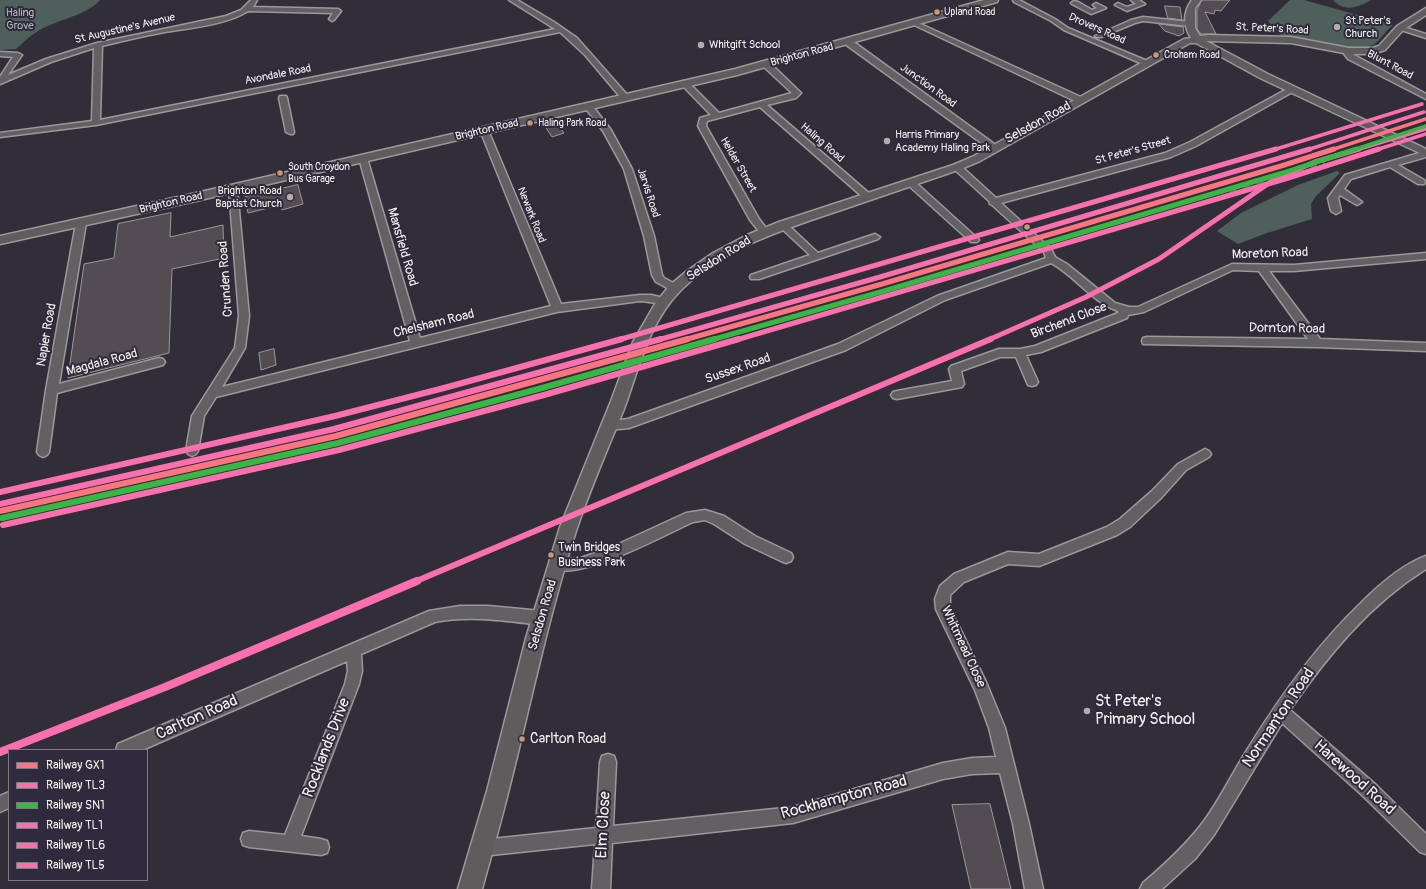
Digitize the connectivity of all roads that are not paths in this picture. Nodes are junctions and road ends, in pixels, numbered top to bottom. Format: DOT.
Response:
graph roads {
  1 [pos="254,0"];
  2 [pos="512,0"];
  3 [pos="994,0"];
  4 [pos="1085,0"];
  5 [pos="1134,0"];
  6 [pos="1197,0"];
  7 [pos="1016,1"];
  8 [pos="1074,1"];
  9 [pos="1188,2"];
  10 [pos="1096,5"];
  11 [pos="1118,5"];
  12 [pos="246,9"];
  13 [pos="1426,11"];
  14 [pos="332,19"];
  15 [pos="914,23"];
  16 [pos="1190,24"];
  17 [pos="1400,28"];
  18 [pos="560,30"];
  19 [pos="1098,36"];
  20 [pos="1426,36"];
  21 [pos="1197,39"];
  22 [pos="848,42"];
  23 [pos="98,45"];
  24 [pos="1346,51"];
  25 [pos="0,54"];
  26 [pos="1148,63"];
  27 [pos="766,64"];
  28 [pos="2,81"];
  29 [pos="685,84"];
  30 [pos="1292,90"];
  31 [pos="625,97"];
  32 [pos="1426,97"];
  33 [pos="283,98"];
  34 [pos="1080,100"];
  35 [pos="762,105"];
  36 [pos="588,106"];
  37 [pos="717,116"];
  38 [pos="96,123"];
  39 [pos="484,130"];
  40 [pos="290,132"];
  41 [pos="0,135"];
  42 [pos="994,148"];
  43 [pos="1426,153"];
  44 [pos="364,158"];
  45 [pos="1391,164"];
  46 [pos="957,167"];
  47 [pos="1421,182"];
  48 [pos="911,183"];
  49 [pos="233,189"];
  50 [pos="1339,190"];
  51 [pos="868,197"];
  52 [pos="993,202"];
  53 [pos="1356,202"];
  54 [pos="1336,211"];
  55 [pos="81,223"];
  56 [pos="783,225"];
  57 [pos="764,232"];
  58 [pos="875,236"];
  59 [pos="0,240"];
  60 [pos="974,240"];
  61 [pos="816,256"];
  62 [pos="1426,256"];
  63 [pos="1051,259"];
  64 [pos="1257,267"];
  65 [pos="754,277"];
  66 [pos="675,288"];
  67 [pos="665,300"];
  68 [pos="557,308"];
  69 [pos="1123,310"];
  70 [pos="1147,341"];
  71 [pos="416,343"];
  72 [pos="1318,343"];
  73 [pos="1426,347"];
  74 [pos="1020,352"];
  75 [pos="159,362"];
  76 [pos="1032,382"];
  77 [pos="52,390"];
  78 [pos="213,393"];
  79 [pos="897,395"];
  80 [pos="609,425"];
  81 [pos="192,451"];
  82 [pos="43,452"];
  83 [pos="1205,454"];
  84 [pos="786,557"];
  85 [pos="1426,562"];
  86 [pos="557,565"];
  87 [pos="542,618"];
  88 [pos="354,650"];
  89 [pos="1280,711"];
  90 [pos="126,749"];
  91 [pos="608,762"];
  92 [pos="1007,765"];
  93 [pos="604,836"];
  94 [pos="249,839"];
  95 [pos="290,843"];
  96 [pos="1426,846"];
  97 [pos="321,847"];
  98 [pos="482,848"];
  99 [pos="470,889"];
  100 [pos="601,889"];
  101 [pos="1034,889"];
  102 [pos="1149,889"];
  1 -- 12 [label="street, St Augustine's Avenue"];
  2 -- 18 [label="street"];
  3 -- 15 [label="main road, Brighton Road"];
  4 -- 8 [label="street"];
  5 -- 11 [label="street"];
  6 -- 9 [label="main road"];
  7 -- 26 [label="street, Drovers Road"];
  8 -- 10 [label="street"];
  9 -- 16 [label="main road"];
  12 -- 14 [label="street"];
  12 -- 23 [label="street, St Augustine's Avenue"];
  13 -- 17 [label="main road, St. Peter's Road"];
  15 -- 22 [label="main road, Brighton Road"];
  15 -- 34 [label="street"];
  16 -- 19 [label="street"];
  16 -- 21 [label="main road"];
  17 -- 20 [label="street"];
  17 -- 24 [label="main road, St. Peter's Road"];
  18 -- 31 [label="street"];
  18 -- 38 [label="street, Avondale Road"];
  21 -- 24 [label="main road, St. Peter's Road"];
  21 -- 26 [label="main road, Selsdon Road"];
  21 -- 30 [label="main road"];
  22 -- 27 [label="main road, Brighton Road"];
  22 -- 42 [label="street, Junction Road"];
  23 -- 28 [label="street, St Augustine's Avenue"];
  23 -- 38 [label="street"];
  24 -- 32 [label="street, Blunt Road"];
  25 -- 28 [label="street"];
  26 -- 34 [label="main road, Selsdon Road"];
  27 -- 29 [label="main road, Brighton Road"];
  27 -- 35 [label="street"];
  29 -- 31 [label="main road, Brighton Road"];
  29 -- 37 [label="street"];
  30 -- 43 [label="main road"];
  30 -- 52 [label="street, St Peter's Street"];
  31 -- 36 [label="main road, Brighton Road"];
  33 -- 40 [label="street"];
  34 -- 42 [label="main road, Selsdon Road"];
  35 -- 37 [label="street"];
  35 -- 51 [label="street, Haling Road"];
  36 -- 39 [label="main road, Brighton Road"];
  36 -- 66 [label="street, Jarvis Road"];
  37 -- 57 [label="street, Helder Street"];
  38 -- 41 [label="street, Avondale Road"];
  39 -- 44 [label="main road, Brighton Road"];
  39 -- 68 [label="street, Newark Road"];
  42 -- 46 [label="main road, Selsdon Road"];
  43 -- 45 [label="street"];
  44 -- 49 [label="main road, Brighton Road"];
  44 -- 71 [label="street, Mansfield Road"];
  45 -- 47 [label="street"];
  45 -- 50 [label="street"];
  46 -- 48 [label="main road, Selsdon Road"];
  46 -- 52 [label="street"];
  48 -- 51 [label="main road, Selsdon Road"];
  48 -- 60 [label="street"];
  49 -- 55 [label="main road, Brighton Road"];
  49 -- 78 [label="street, Crunden Road"];
  50 -- 53 [label="street"];
  50 -- 54 [label="street"];
  51 -- 56 [label="main road, Selsdon Road"];
  52 -- 63 [label="street"];
  55 -- 59 [label="main road, Brighton Road"];
  55 -- 77 [label="street, Napier Road"];
  56 -- 57 [label="main road, Selsdon Road"];
  56 -- 61 [label="street"];
  57 -- 66 [label="main road, Selsdon Road"];
  58 -- 61 [label="street"];
  61 -- 65 [label="street"];
  62 -- 64 [label="street, Moreton Road"];
  63 -- 69 [label="street"];
  63 -- 80 [label="street, Sussex Road"];
  64 -- 69 [label="street, Moreton Road"];
  64 -- 72 [label="street"];
  66 -- 67 [label="main road, Selsdon Road"];
  67 -- 68 [label="street, Chelsham Road"];
  67 -- 80 [label="main road, Selsdon Road"];
  68 -- 71 [label="street, Chelsham Road"];
  69 -- 74 [label="street, Birchend Close"];
  70 -- 72 [label="street, Dornton Road"];
  71 -- 78 [label="street, Chelsham Road"];
  72 -- 73 [label="street, Dornton Road"];
  74 -- 76 [label="street, Birchend Close"];
  74 -- 79 [label="street, Birchend Close"];
  75 -- 77 [label="street, Magdala Road"];
  77 -- 82 [label="street, Napier Road"];
  78 -- 81 [label="street, Crunden Road"];
  80 -- 86 [label="main road, Selsdon Road"];
  83 -- 92 [label="street, Whitmead Close"];
  84 -- 86 [label="street"];
  85 -- 89 [label="street, Normanton Road"];
  86 -- 87 [label="main road, Selsdon Road"];
  87 -- 88 [label="street, Carlton Road"];
  87 -- 98 [label="main road, Selsdon Road"];
  88 -- 90 [label="street, Carlton Road"];
  88 -- 95 [label="street, Rocklands Drive"];
  89 -- 96 [label="street, Harewood Road"];
  89 -- 102 [label="street, Normanton Road"];
  91 -- 93 [label="street, Elm Close"];
  92 -- 93 [label="street, Rockhampton Road"];
  92 -- 101 [label="street"];
  93 -- 98 [label="street, Rockhampton Road"];
  93 -- 100 [label="street, Elm Close"];
  94 -- 95 [label="street"];
  95 -- 97 [label="street"];
  98 -- 99 [label="main road, Selsdon Road"];
}
